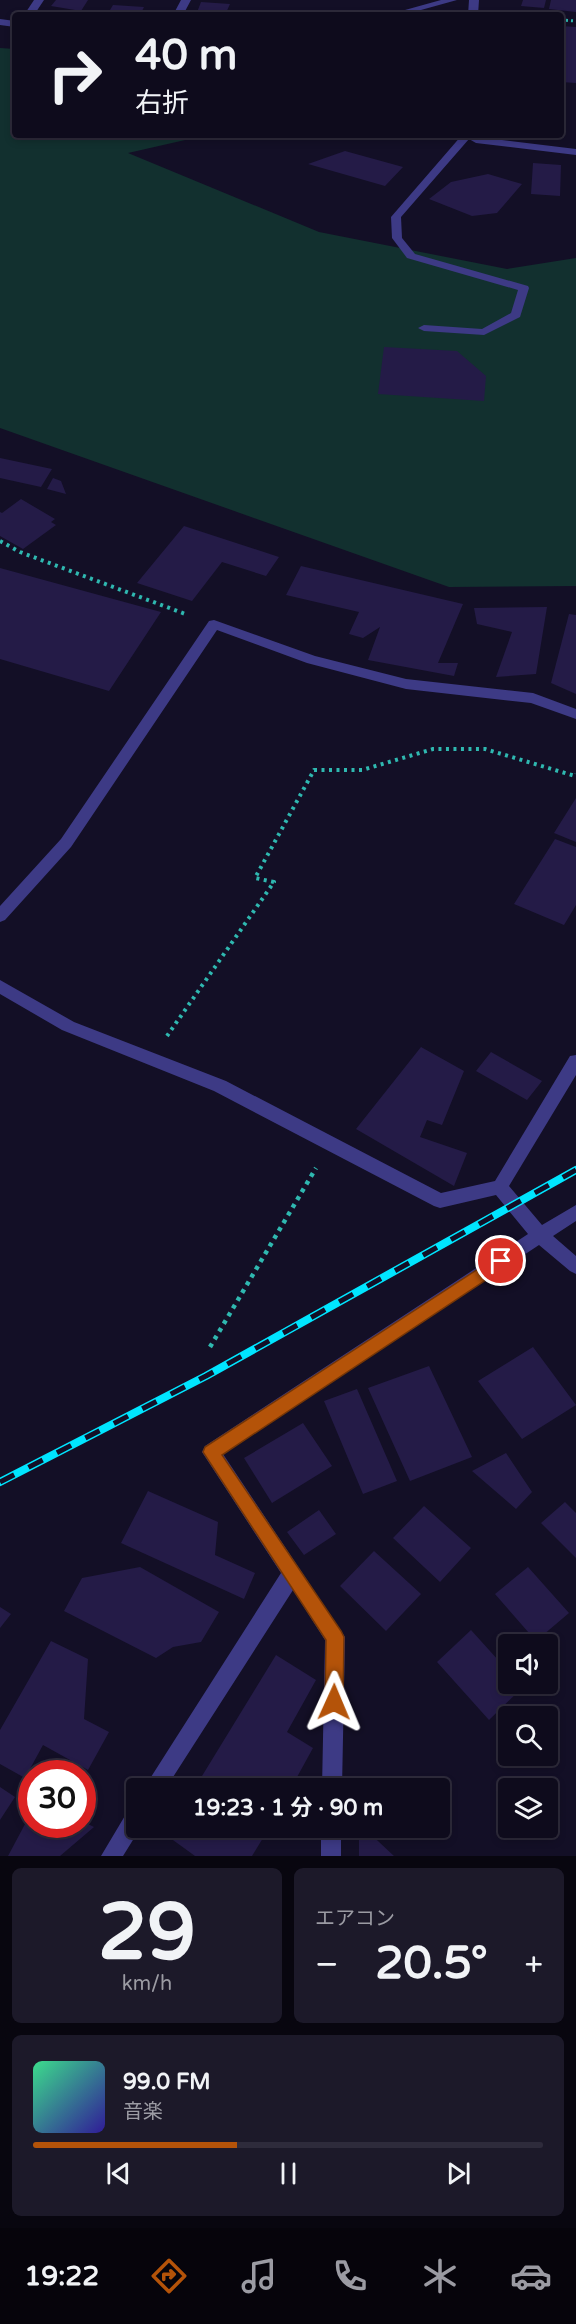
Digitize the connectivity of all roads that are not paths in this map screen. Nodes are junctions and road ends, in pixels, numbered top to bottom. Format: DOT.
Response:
graph roads {
  1 [pos="452,0"];
  2 [pos="404,12"];
  3 [pos="465,138"];
  4 [pos="473,138"];
  5 [pos="576,152"];
  6 [pos="424,328"];
  7 [pos="576,714"];
  8 [pos="0,916"];
  9 [pos="0,986"];
  10 [pos="576,1061"];
  11 [pos="501,1187"];
  12 [pos="576,1212"];
  13 [pos="540,1236"];
  14 [pos="576,1266"];
  15 [pos="292,1574"];
  16 [pos="160,1778"];
  17 [pos="332,1778"];
  18 [pos="126,1832"];
  19 [pos="331,1838"];
  20 [pos="111,1856"];
  21 [pos="331,1856"];
  1 -- 2 [label="street"];
  3 -- 6 [label="street"];
  4 -- 5 [label="street"];
  7 -- 8 [label="street"];
  9 -- 11 [label="street"];
  10 -- 11 [label="street"];
  11 -- 13 [label="street"];
  12 -- 13 [label="street"];
  13 -- 14 [label="street"];
  13 -- 15 [label="street"];
  15 -- 16 [label="street"];
  15 -- 17 [label="street"];
  18 -- 20 [label="street"];
  19 -- 21 [label="street"];
}
